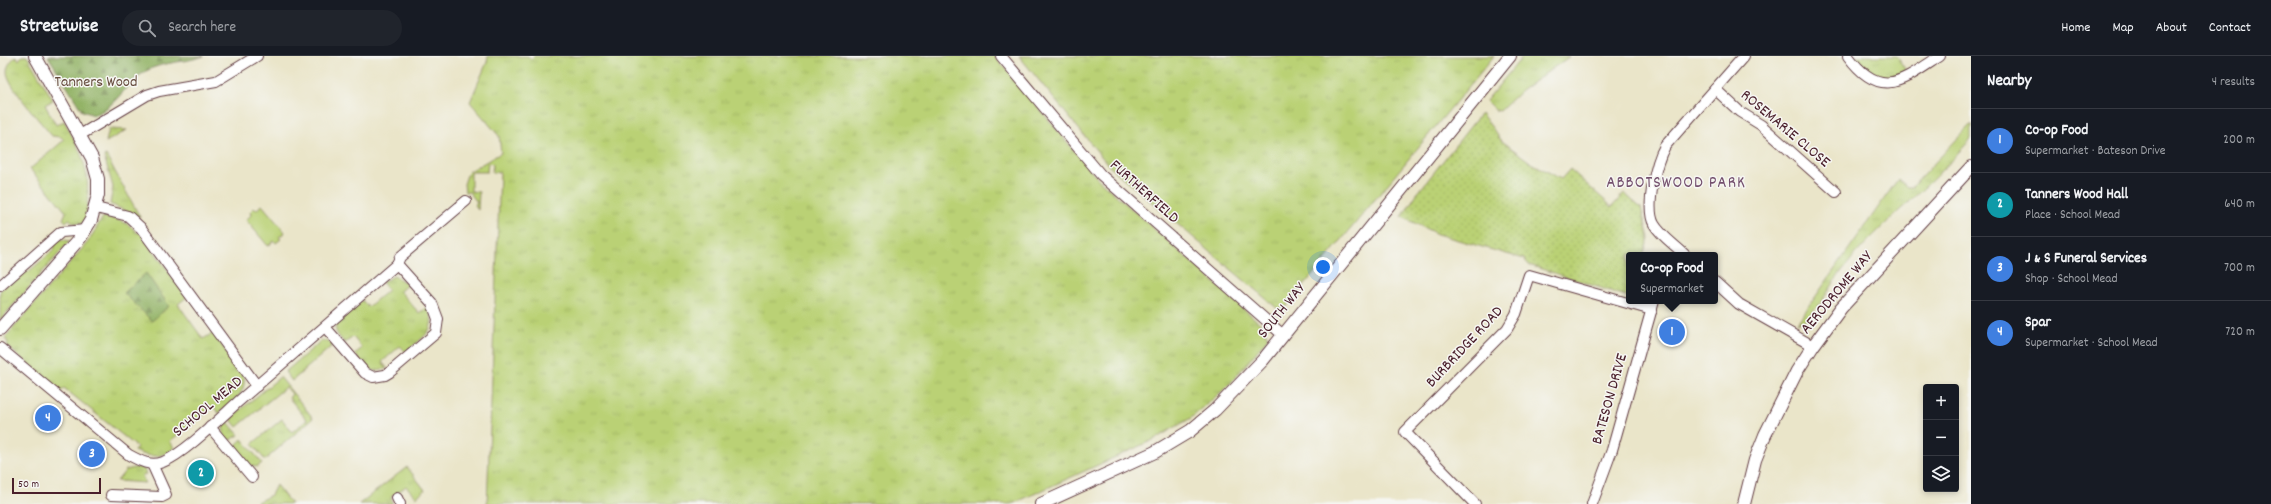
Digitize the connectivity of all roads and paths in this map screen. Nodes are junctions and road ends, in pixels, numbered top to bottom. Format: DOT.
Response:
graph roads {
  1 [pos="35,56"];
  2 [pos="257,56"];
  3 [pos="1001,56"];
  4 [pos="1510,56"];
  5 [pos="1744,56"];
  6 [pos="1848,56"];
  7 [pos="1940,56"];
  8 [pos="1715,90"];
  9 [pos="80,135"];
  10 [pos="1971,167"];
  11 [pos="1836,192"];
  12 [pos="466,202"];
  13 [pos="96,208"];
  14 [pos="86,230"];
  15 [pos="1678,252"];
  16 [pos="397,264"];
  17 [pos="1718,285"];
  18 [pos="0,286"];
  19 [pos="1626,299"];
  20 [pos="1653,306"];
  21 [pos="325,327"];
  22 [pos="0,330"];
  23 [pos="1283,335"];
  24 [pos="1813,346"];
  25 [pos="0,348"];
  26 [pos="257,386"];
  27 [pos="210,427"];
  28 [pos="152,464"];
  29 [pos="252,477"];
  30 [pos="111,495"];
  31 [pos="1042,504"];
  32 [pos="1475,504"];
  33 [pos="1592,504"];
  34 [pos="1744,504"];
  1 -- 9 [label="street"];
  2 -- 9 [label="street"];
  3 -- 23 [label="street, FURTHERFIELD"];
  4 -- 23 [label="street, SOUTH WAY"];
  5 -- 8 [label="street"];
  6 -- 7 [label="street"];
  8 -- 11 [label="street, ROSEMARIE CLOSE"];
  8 -- 15 [label="street"];
  9 -- 13 [label="street"];
  10 -- 24 [label="street, AERODROME WAY"];
  12 -- 16 [label="street"];
  13 -- 14 [label="street"];
  13 -- 26 [label="street, SCHOOL MEAD"];
  14 -- 18 [label="street"];
  14 -- 22 [label="street"];
  16 -- 21 [label="street"];
  16 -- 21 [label="street"];
  17 -- 24 [label="street"];
  19 -- 32 [label="street, BURBRIDGE ROAD"];
  20 -- 33 [label="street, BATESON DRIVE"];
  21 -- 26 [label="street"];
  23 -- 31 [label="street, SOUTH WAY"];
  24 -- 34 [label="street, AERODROME WAY"];
  25 -- 28 [label="street"];
  26 -- 27 [label="street, SCHOOL MEAD"];
  27 -- 28 [label="street, SCHOOL MEAD"];
  27 -- 29 [label="street"];
  28 -- 30 [label="street"];
}
